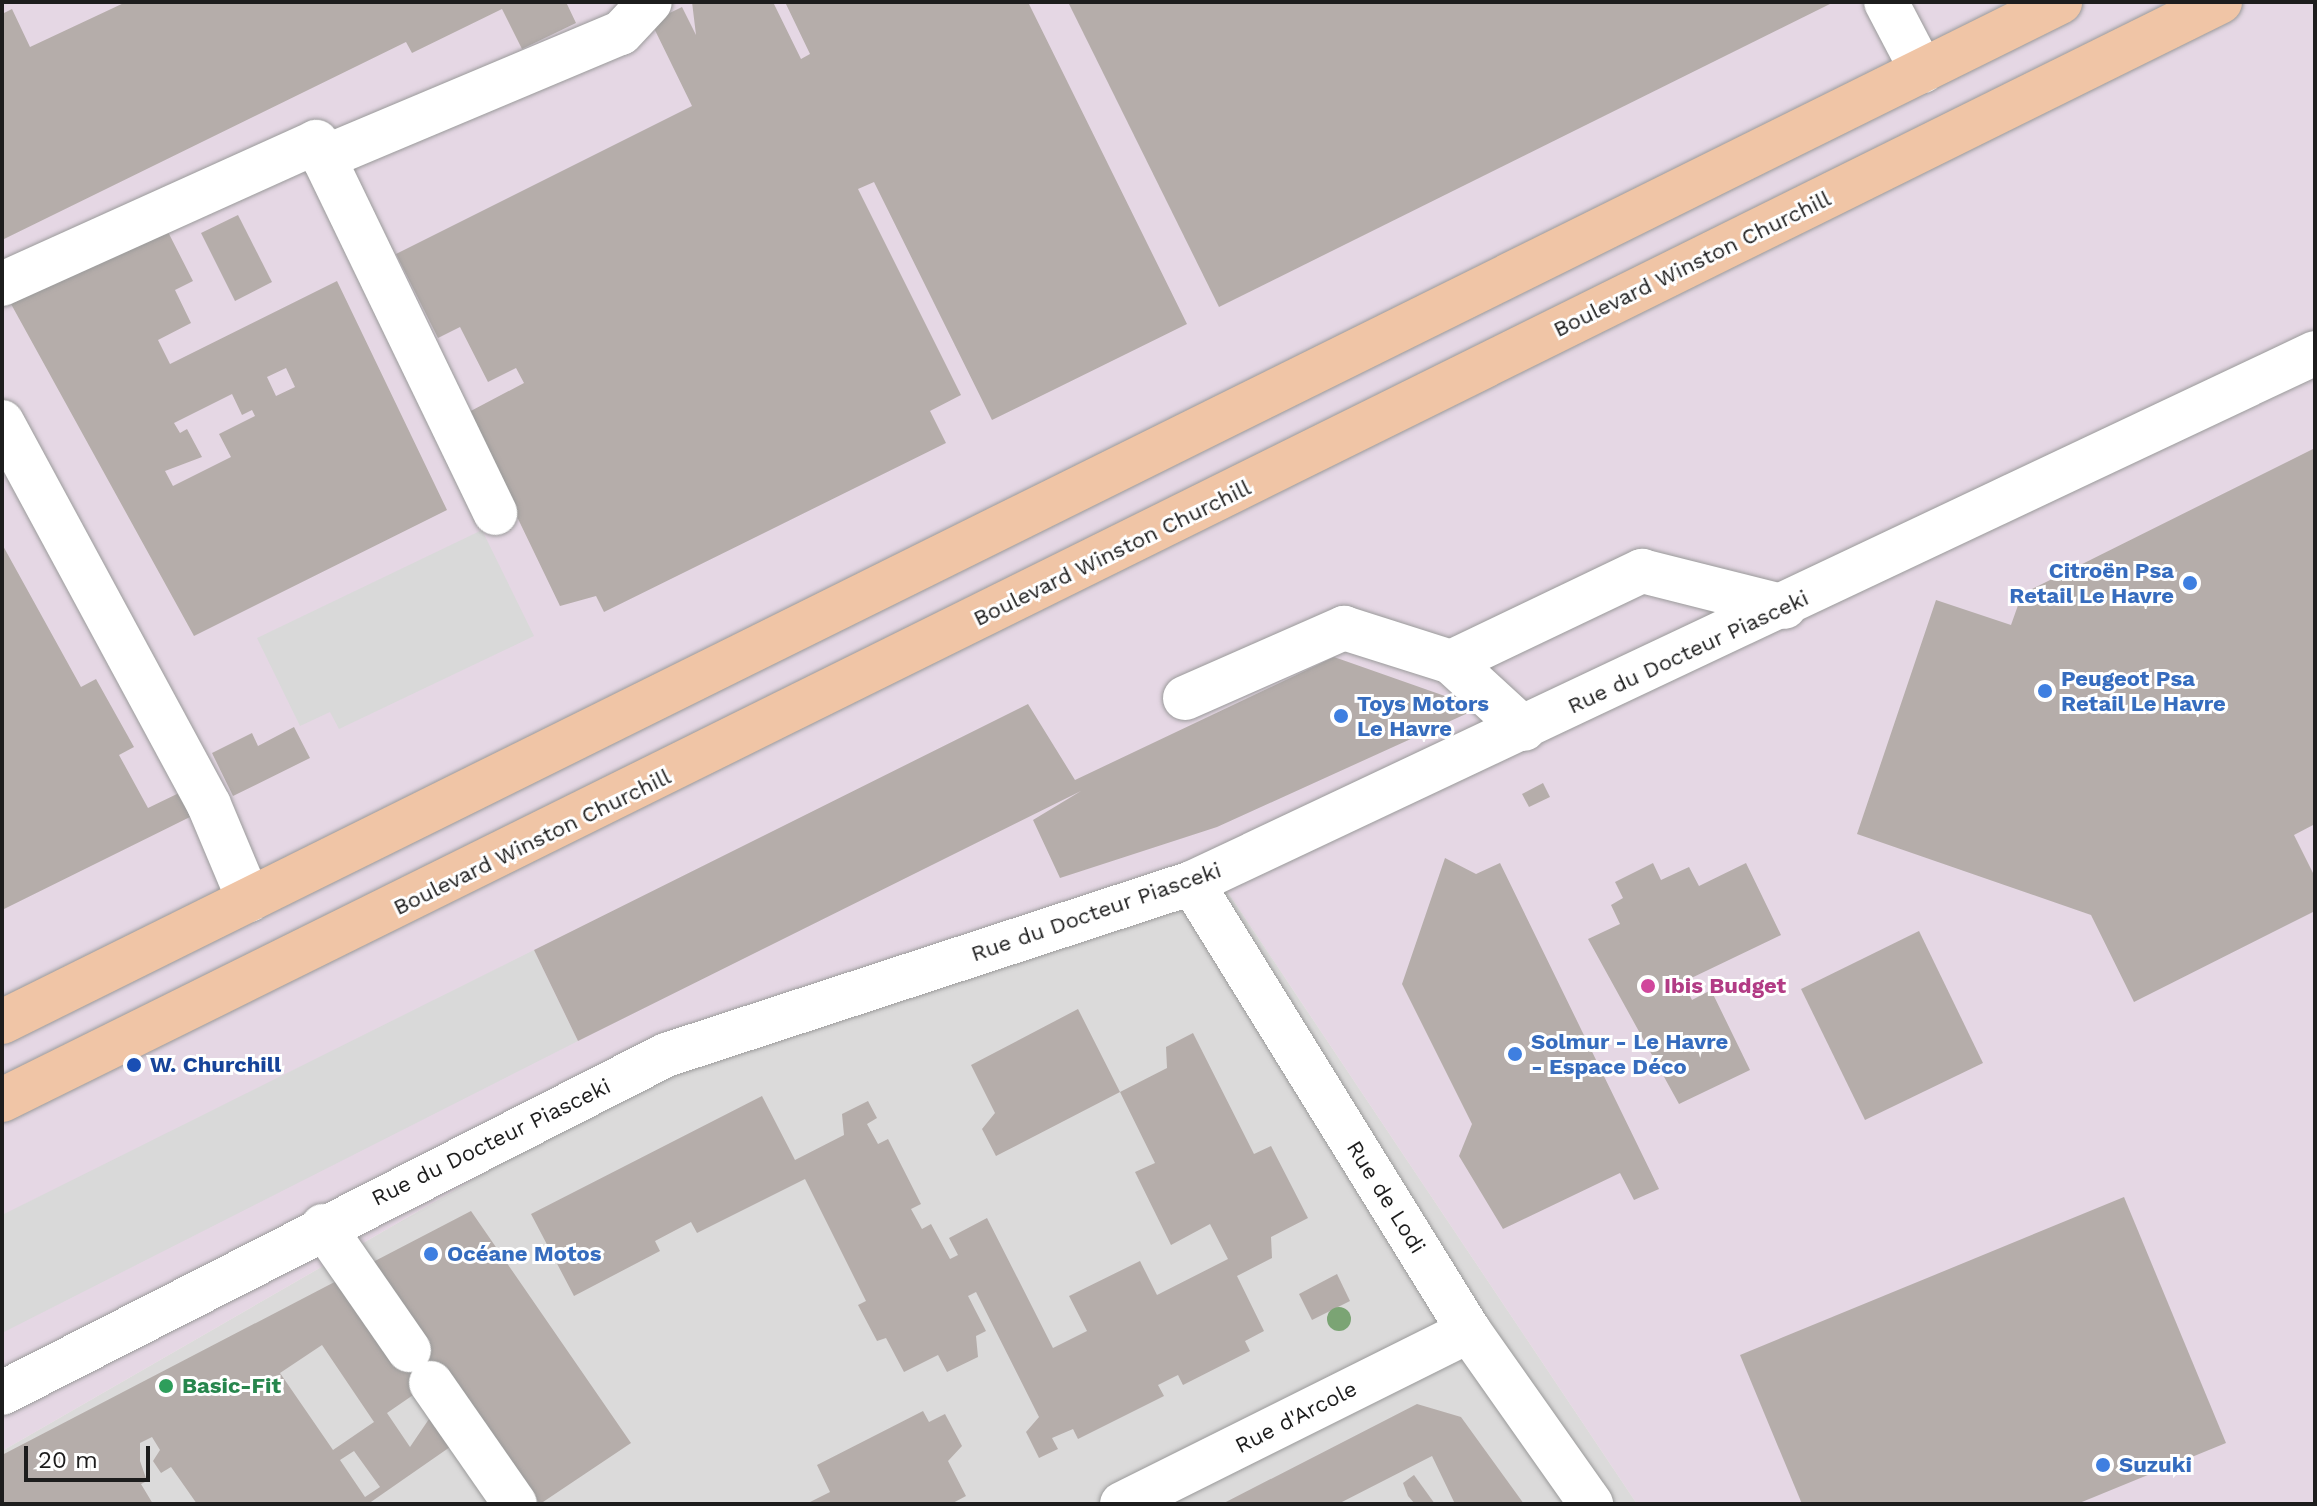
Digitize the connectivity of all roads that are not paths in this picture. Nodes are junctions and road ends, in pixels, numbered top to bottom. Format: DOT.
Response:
graph roads {
  1 [pos="650,2"];
  2 [pos="1886,2"];
  3 [pos="2060,2"];
  4 [pos="2220,2"];
  5 [pos="1922,71"];
  6 [pos="323,158"];
  7 [pos="2,284"];
  8 [pos="2315,353"];
  9 [pos="2,422"];
  10 [pos="495,513"];
  11 [pos="1785,607"];
  12 [pos="1451,662"];
  13 [pos="1185,698"];
  14 [pos="1524,729"];
  15 [pos="1192,883"];
  16 [pos="249,900"];
  17 [pos="2,1022"];
  18 [pos="2,1100"];
  19 [pos="323,1226"];
  20 [pos="1469,1331"];
  21 [pos="2,1393"];
  22 [pos="515,1504"];
  23 [pos="1122,1504"];
  24 [pos="1591,1504"];
  1 -- 6 [label="street"];
  2 -- 5 [label="street"];
  3 -- 5 [label="main road"];
  4 -- 18 [label="main road, Boulevard Winston Churchill"];
  5 -- 16 [label="main road"];
  6 -- 7 [label="street"];
  6 -- 10 [label="street"];
  8 -- 11 [label="street, Rue du Docteur Piasceki"];
  9 -- 16 [label="street"];
  11 -- 12 [label="street"];
  11 -- 14 [label="street, Rue du Docteur Piasceki"];
  12 -- 13 [label="street"];
  12 -- 14 [label="street"];
  14 -- 15 [label="street, Rue du Docteur Piasceki"];
  15 -- 19 [label="street, Rue du Docteur Piasceki"];
  15 -- 20 [label="street, Rue de Lodi"];
  16 -- 17 [label="main road"];
  19 -- 21 [label="street, Rue du Docteur Piasceki"];
  19 -- 22 [label="street"];
  20 -- 23 [label="street, Rue d'Arcole"];
  20 -- 24 [label="street, Rue de Lodi"];
}
